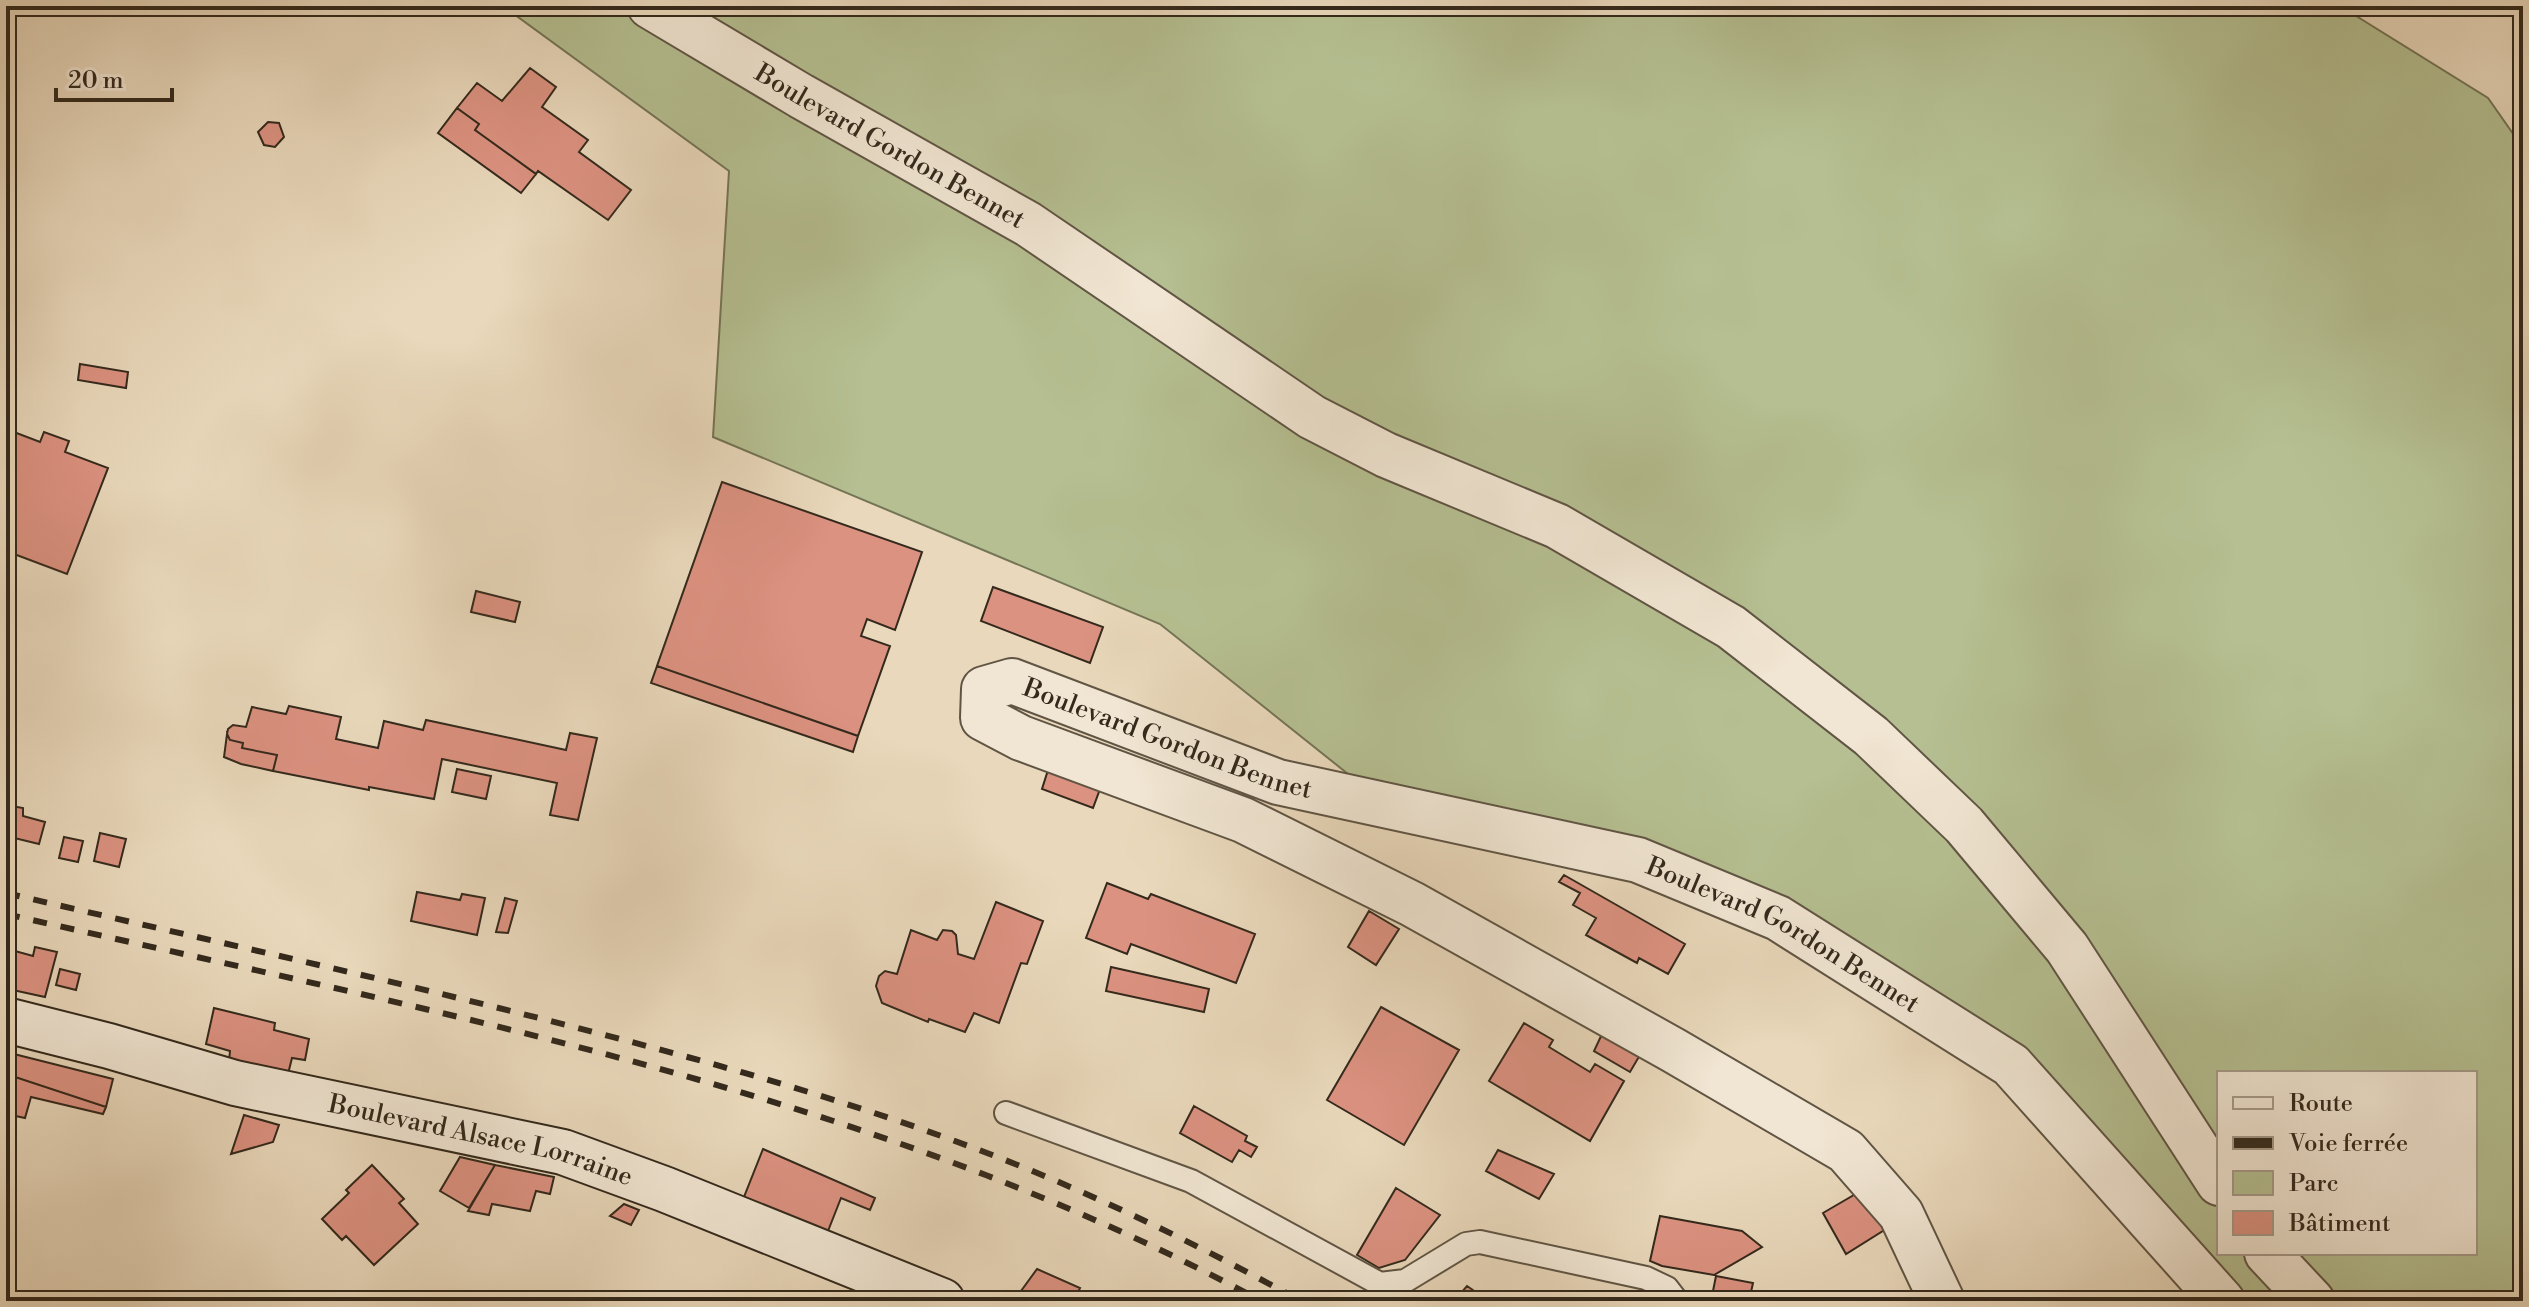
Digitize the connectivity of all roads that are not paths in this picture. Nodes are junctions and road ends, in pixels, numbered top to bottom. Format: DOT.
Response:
graph roads {
  1 [pos="650,6"];
  2 [pos="6,1020"];
  3 [pos="1006,1113"];
  4 [pos="2217,1180"];
  5 [pos="2269,1255"];
  6 [pos="942,1301"];
  7 [pos="1677,1301"];
  8 [pos="1942,1301"];
  9 [pos="2222,1301"];
  10 [pos="2312,1301"];
  1 -- 4 [label="street, Boulevard Gordon Bennet"];
  2 -- 6 [label="street, Boulevard Alsace Lorraine"];
  3 -- 7 [label="lane"];
  5 -- 10 [label="street"];
  8 -- 9 [label="street, Boulevard Gordon Bennet"];
}
